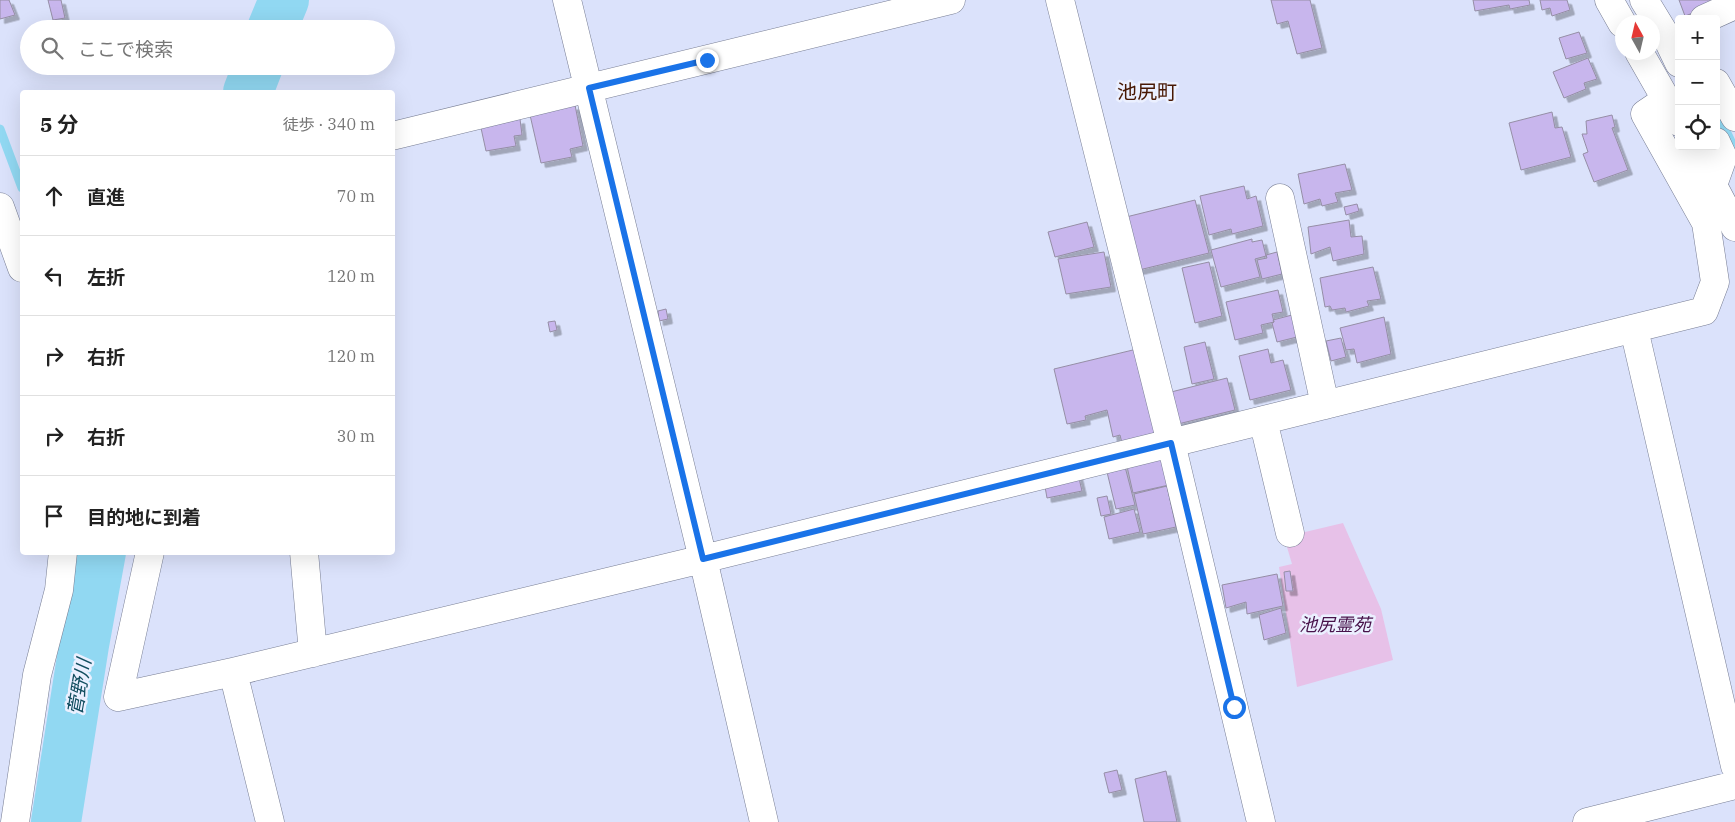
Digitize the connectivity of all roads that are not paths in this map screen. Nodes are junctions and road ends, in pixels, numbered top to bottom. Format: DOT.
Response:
graph roads {
  1 [pos="567,0"];
  2 [pos="951,0"];
  3 [pos="1060,0"];
  4 [pos="1609,0"];
  5 [pos="1644,0"];
  6 [pos="1735,6"];
  7 [pos="1617,15"];
  8 [pos="1714,15"];
  9 [pos="1672,33"];
  10 [pos="1644,60"];
  11 [pos="1679,60"];
  12 [pos="589,88"];
  13 [pos="1720,90"];
  14 [pos="1673,111"];
  15 [pos="1735,117"];
  16 [pos="395,135"];
  17 [pos="1694,150"];
  18 [pos="1720,150"];
  19 [pos="1712,185"];
  20 [pos="1280,198"];
  21 [pos="0,207"];
  22 [pos="1735,227"];
  23 [pos="13,258"];
  24 [pos="1634,329"];
  25 [pos="1325,405"];
  26 [pos="1262,420"];
  27 [pos="1171,443"];
  28 [pos="1290,533"];
  29 [pos="63,555"];
  30 [pos="149,555"];
  31 [pos="304,555"];
  32 [pos="703,559"];
  33 [pos="313,653"];
  34 [pos="233,672"];
  35 [pos="1735,766"];
  36 [pos="1735,785"];
  37 [pos="15,822"];
  38 [pos="270,822"];
  39 [pos="764,822"];
  40 [pos="1261,822"];
  41 [pos="1586,822"];
  1 -- 12 [label="main road"];
  2 -- 12 [label="main road"];
  3 -- 27 [label="main road"];
  4 -- 7 [label="main road"];
  5 -- 9 [label="main road"];
  6 -- 8 [label="main road"];
  9 -- 11 [label="main road"];
  10 -- 14 [label="main road"];
  12 -- 16 [label="main road"];
  12 -- 32 [label="main road"];
  13 -- 15 [label="main road"];
  14 -- 24 [label="main road"];
  17 -- 19 [label="main road"];
  18 -- 19 [label="main road"];
  19 -- 22 [label="main road"];
  20 -- 25 [label="main road"];
  21 -- 23 [label="main road"];
  24 -- 25 [label="main road"];
  24 -- 35 [label="main road"];
  25 -- 26 [label="main road"];
  26 -- 27 [label="main road"];
  26 -- 28 [label="main road"];
  27 -- 32 [label="main road"];
  27 -- 40 [label="main road"];
  29 -- 37 [label="main road"];
  30 -- 34 [label="main road"];
  31 -- 33 [label="main road"];
  32 -- 33 [label="main road"];
  32 -- 39 [label="main road"];
  33 -- 34 [label="main road"];
  34 -- 38 [label="main road"];
  36 -- 41 [label="main road"];
}
